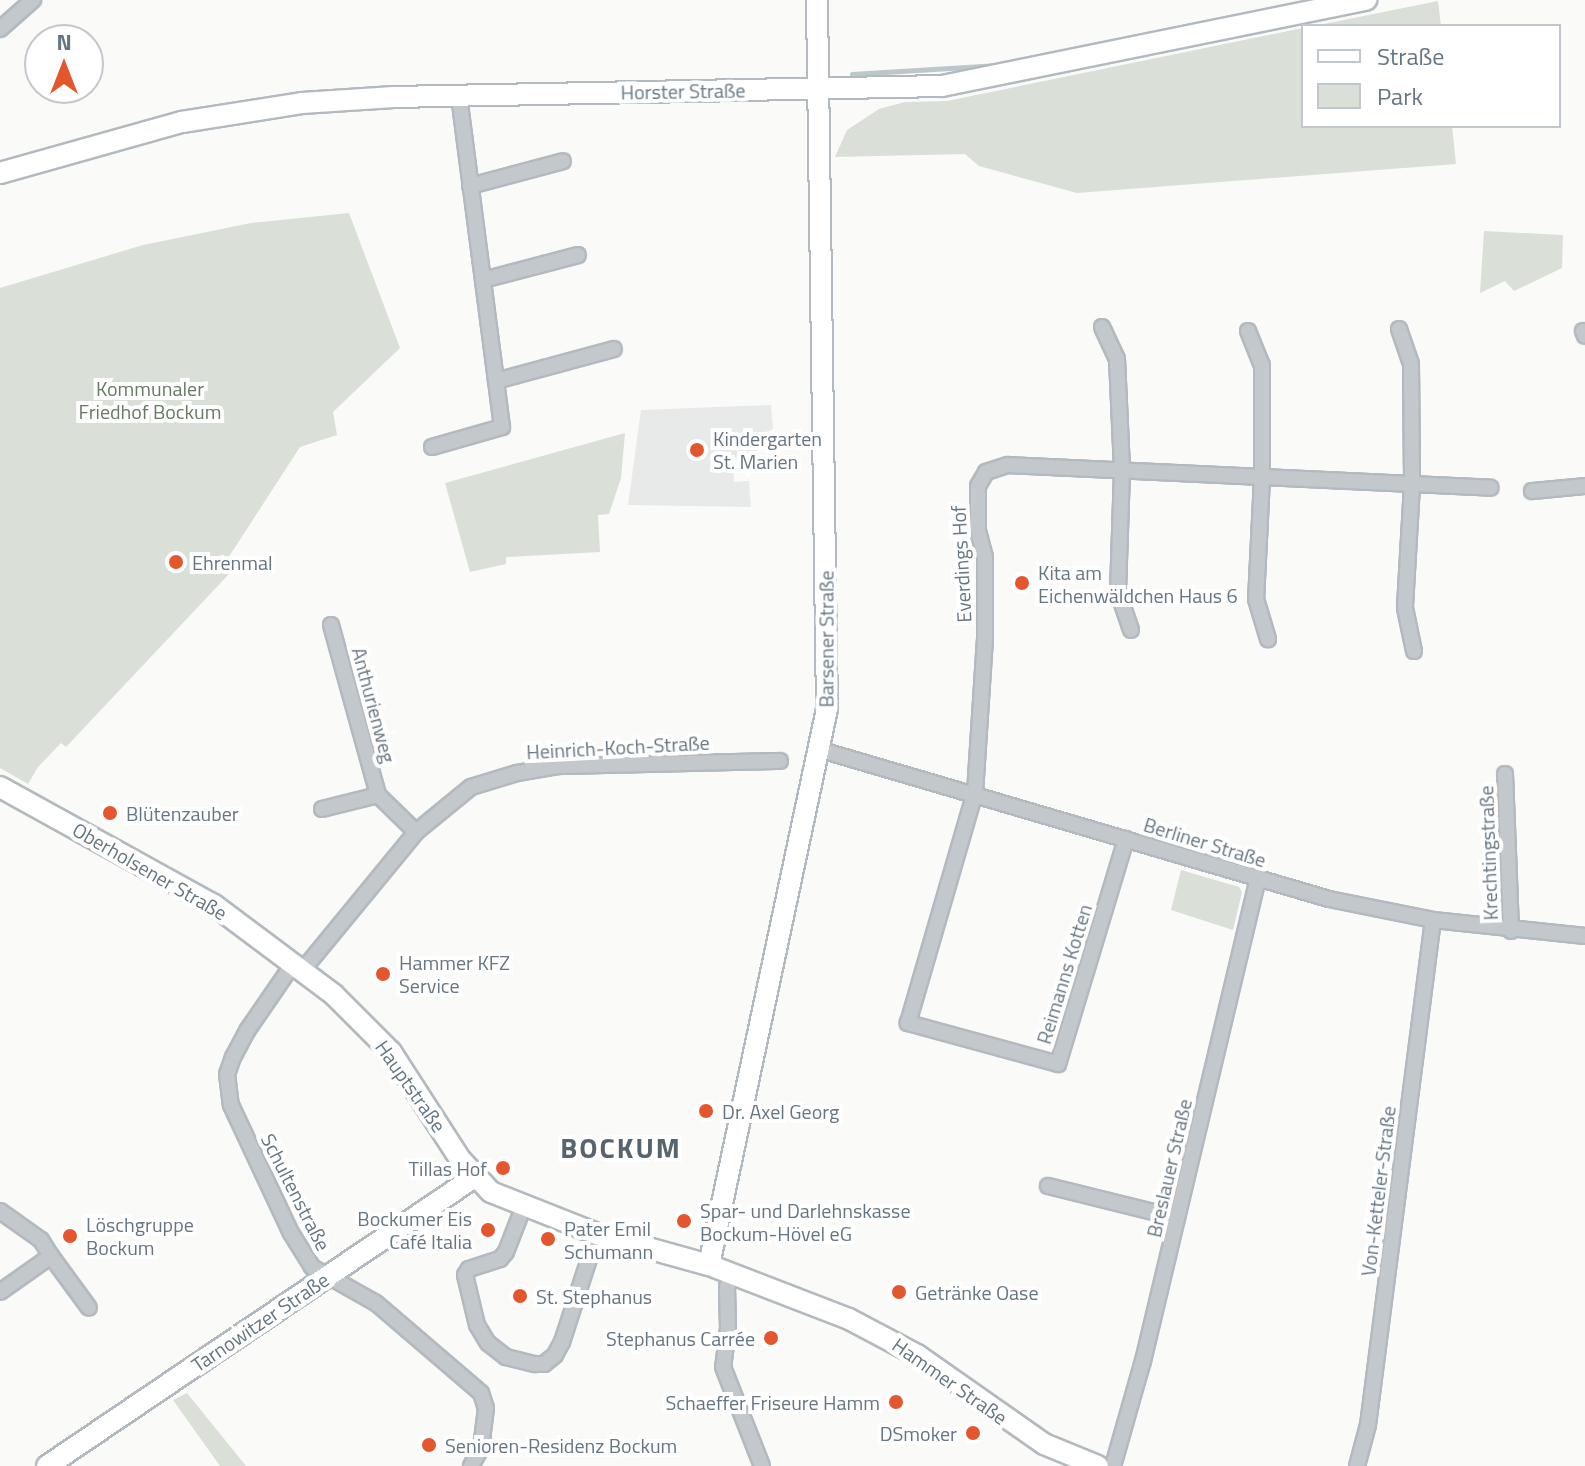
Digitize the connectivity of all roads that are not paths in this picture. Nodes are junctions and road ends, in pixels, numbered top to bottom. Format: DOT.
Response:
graph roads {
  1 [pos="33,0"];
  2 [pos="817,0"];
  3 [pos="1366,0"];
  4 [pos="0,29"];
  5 [pos="818,89"];
  6 [pos="459,95"];
  7 [pos="563,161"];
  8 [pos="0,173"];
  9 [pos="470,186"];
  10 [pos="578,255"];
  11 [pos="483,280"];
  12 [pos="1102,327"];
  13 [pos="1399,329"];
  14 [pos="1248,331"];
  15 [pos="614,349"];
  16 [pos="496,381"];
  17 [pos="432,447"];
  18 [pos="1122,471"];
  19 [pos="1262,478"];
  20 [pos="1412,485"];
  21 [pos="1585,486"];
  22 [pos="1490,488"];
  23 [pos="1532,491"];
  24 [pos="331,625"];
  25 [pos="1131,630"];
  26 [pos="1268,639"];
  27 [pos="1414,651"];
  28 [pos="821,750"];
  29 [pos="780,761"];
  30 [pos="1505,774"];
  31 [pos="0,787"];
  32 [pos="975,793"];
  33 [pos="378,795"];
  34 [pos="322,809"];
  35 [pos="416,832"];
  36 [pos="1126,839"];
  37 [pos="1258,879"];
  38 [pos="1433,920"];
  39 [pos="1511,931"];
  40 [pos="1585,936"];
  41 [pos="298,968"];
  42 [pos="473,1178"];
  43 [pos="1048,1186"];
  44 [pos="523,1208"];
  45 [pos="0,1211"];
  46 [pos="1177,1218"];
  47 [pos="597,1234"];
  48 [pos="51,1256"];
  49 [pos="709,1265"];
  50 [pos="732,1274"];
  51 [pos="325,1278"];
  52 [pos="0,1292"];
  53 [pos="89,1308"];
  54 [pos="47,1466"];
  55 [pos="471,1466"];
  56 [pos="762,1466"];
  57 [pos="1098,1466"];
  58 [pos="1113,1466"];
  59 [pos="1357,1466"];
  1 -- 4 [label="street"];
  2 -- 5 [label="street, Barsener Straße"];
  3 -- 5 [label="street, Horster Straße"];
  5 -- 6 [label="street, Horster Straße"];
  5 -- 28 [label="street, Barsener Straße"];
  6 -- 8 [label="street, Horster Straße"];
  6 -- 9 [label="street"];
  7 -- 9 [label="street"];
  9 -- 11 [label="street"];
  10 -- 11 [label="street"];
  11 -- 16 [label="street"];
  12 -- 18 [label="street"];
  13 -- 20 [label="street"];
  14 -- 19 [label="street"];
  15 -- 16 [label="street"];
  16 -- 17 [label="street"];
  18 -- 19 [label="street, Everdings Hof"];
  18 -- 25 [label="street"];
  18 -- 32 [label="street, Everdings Hof"];
  19 -- 20 [label="street, Everdings Hof"];
  19 -- 26 [label="street"];
  20 -- 22 [label="street, Everdings Hof"];
  20 -- 27 [label="street"];
  21 -- 23 [label="street"];
  24 -- 33 [label="street, Anthurienweg"];
  28 -- 32 [label="street, Berliner Straße"];
  28 -- 49 [label="street, Barsener Straße"];
  29 -- 35 [label="street, Heinrich-Koch-Straße"];
  30 -- 39 [label="street, Krechtingstraße"];
  31 -- 41 [label="street, Oberholsener Straße"];
  32 -- 36 [label="street, Berliner Straße"];
  32 -- 36 [label="street, Reimanns Kotten"];
  33 -- 34 [label="street, Anthurienweg"];
  33 -- 35 [label="street, Anthurienweg"];
  35 -- 41 [label="street, Heinrich-Koch-Straße"];
  36 -- 37 [label="street, Berliner Straße"];
  37 -- 38 [label="street, Berliner Straße"];
  37 -- 46 [label="street, Breslauer Straße"];
  38 -- 39 [label="street, Berliner Straße"];
  38 -- 59 [label="street, Von-Ketteler-Straße"];
  39 -- 40 [label="street, Berliner Straße"];
  41 -- 42 [label="street, Hauptstraße"];
  41 -- 51 [label="street, Schultenstraße"];
  42 -- 44 [label="street, Hauptstraße"];
  42 -- 51 [label="street, Tarnowitzer Straße"];
  43 -- 46 [label="street"];
  44 -- 47 [label="street, Hauptstraße"];
  44 -- 47 [label="street"];
  45 -- 48 [label="street"];
  46 -- 58 [label="street, Breslauer Straße"];
  47 -- 49 [label="street, Hauptstraße"];
  48 -- 52 [label="street"];
  48 -- 53 [label="street"];
  49 -- 50 [label="street, Hammer Straße"];
  50 -- 56 [label="street"];
  50 -- 57 [label="street, Hammer Straße"];
  51 -- 54 [label="street, Tarnowitzer Straße"];
  51 -- 55 [label="street, Schultenstraße"];
}
